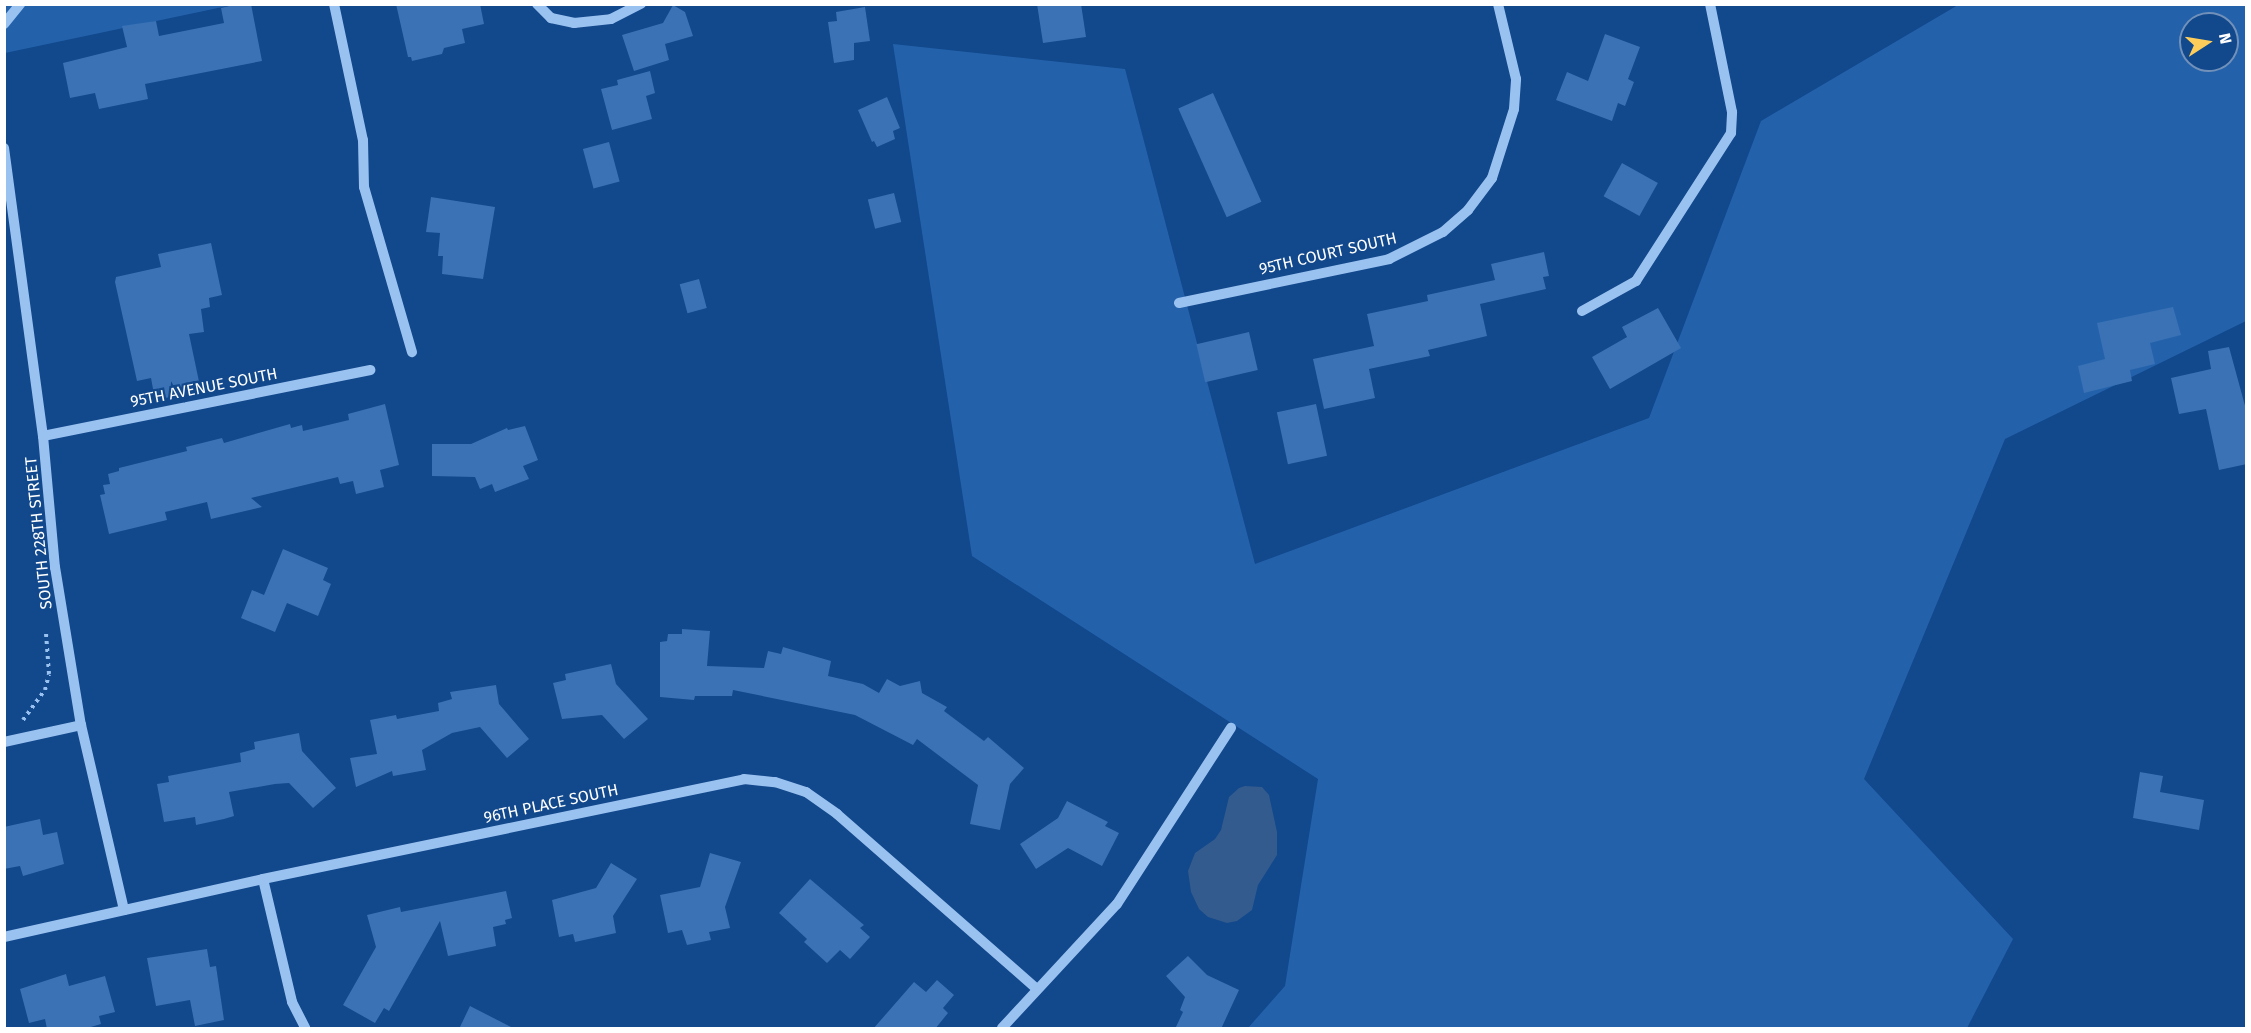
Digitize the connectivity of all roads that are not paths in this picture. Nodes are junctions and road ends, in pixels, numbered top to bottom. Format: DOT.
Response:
graph roads {
  1 [pos="20,4"];
  2 [pos="334,4"];
  3 [pos="537,4"];
  4 [pos="642,4"];
  5 [pos="1498,4"];
  6 [pos="1710,4"];
  7 [pos="7,20"];
  8 [pos="4,148"];
  9 [pos="8,209"];
  10 [pos="1179,303"];
  11 [pos="1582,311"];
  12 [pos="411,352"];
  13 [pos="370,370"];
  14 [pos="43,436"];
  15 [pos="81,725"];
  16 [pos="1231,728"];
  17 [pos="4,742"];
  18 [pos="263,879"];
  19 [pos="124,910"];
  20 [pos="4,937"];
  21 [pos="1037,989"];
  22 [pos="305,1029"];
  23 [pos="1002,1029"];
  1 -- 7 [label="street"];
  2 -- 12 [label="street"];
  3 -- 4 [label="street"];
  5 -- 10 [label="street, 95TH COURT SOUTH"];
  6 -- 11 [label="street"];
  8 -- 9 [label="street, SOUTH 228TH STREET"];
  9 -- 14 [label="street, SOUTH 228TH STREET"];
  13 -- 14 [label="street, 95TH AVENUE SOUTH"];
  14 -- 15 [label="street, SOUTH 228TH STREET"];
  15 -- 17 [label="street"];
  15 -- 19 [label="street, SOUTH 228TH STREET"];
  16 -- 21 [label="street"];
  18 -- 19 [label="street, 96TH PLACE SOUTH"];
  18 -- 21 [label="street, 96TH PLACE SOUTH"];
  18 -- 22 [label="street"];
  19 -- 20 [label="street, 96TH PLACE SOUTH"];
  21 -- 23 [label="street"];
}
